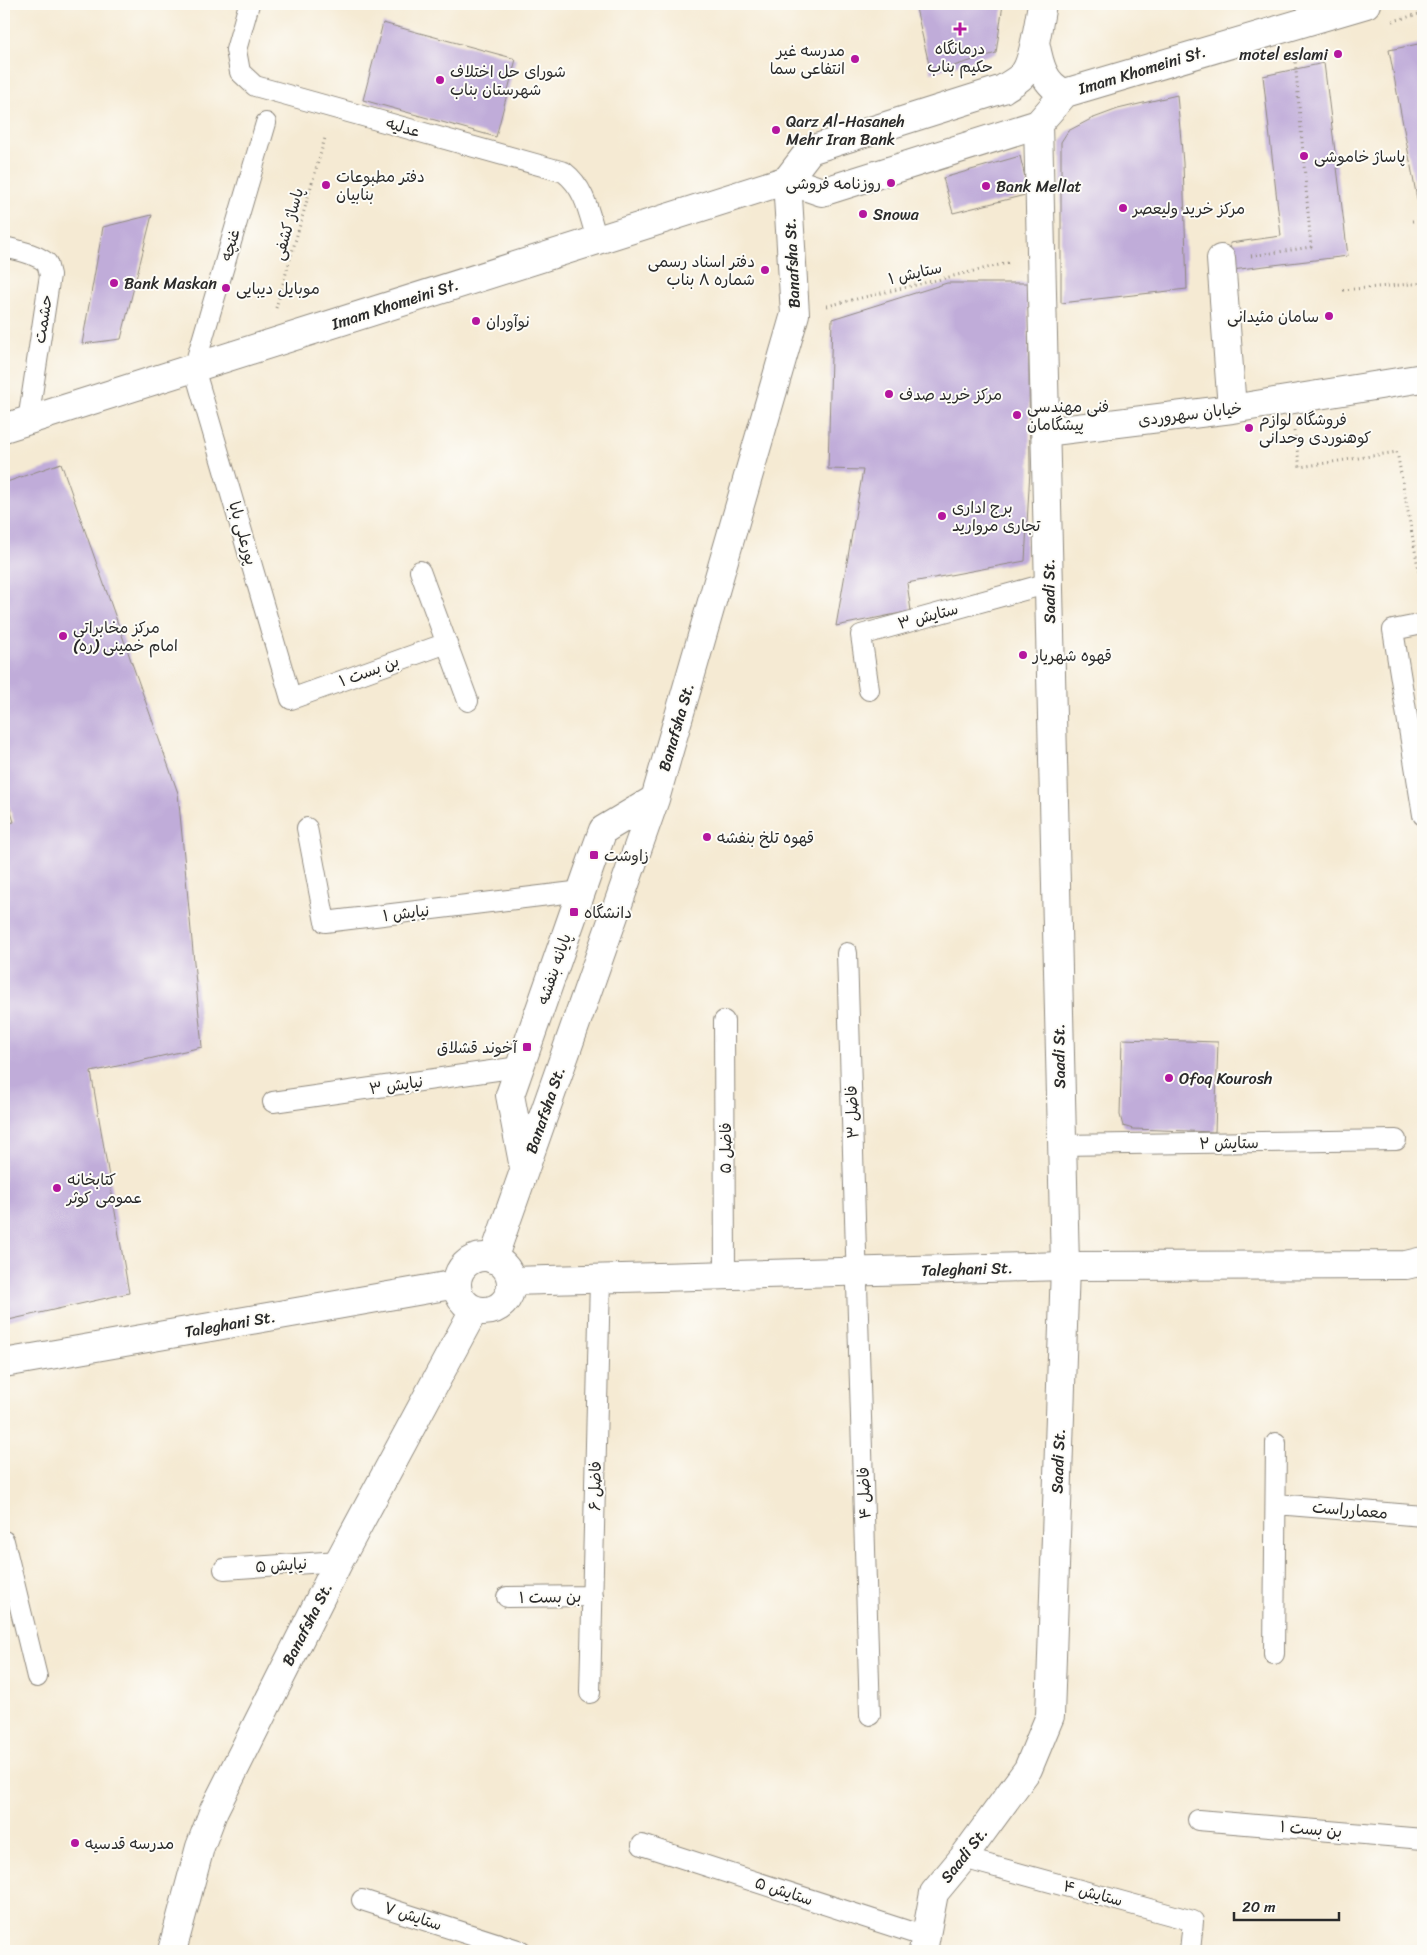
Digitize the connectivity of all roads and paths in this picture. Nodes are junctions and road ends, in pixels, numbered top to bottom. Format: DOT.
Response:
graph roads {
  1 [pos="249,4"];
  2 [pos="1042,4"];
  3 [pos="1366,4"];
  4 [pos="1035,42"];
  5 [pos="1295,56"];
  6 [pos="1065,93"];
  7 [pos="266,123"];
  8 [pos="1038,124"];
  9 [pos="325,138"];
  10 [pos="787,180"];
  11 [pos="1423,220"];
  12 [pos="1412,221"];
  13 [pos="597,240"];
  14 [pos="4,247"];
  15 [pos="1041,256"];
  16 [pos="1221,259"];
  17 [pos="1423,283"];
  18 [pos="1343,290"];
  19 [pos="795,314"];
  20 [pos="265,345"];
  21 [pos="194,368"];
  22 [pos="1423,378"];
  23 [pos="1288,401"];
  24 [pos="1232,409"];
  25 [pos="16,424"];
  26 [pos="1045,432"];
  27 [pos="420,571"];
  28 [pos="1049,583"];
  29 [pos="1423,594"];
  30 [pos="1423,624"];
  31 [pos="447,643"];
  32 [pos="869,690"];
  33 [pos="291,699"];
  34 [pos="468,701"];
  35 [pos="655,799"];
  36 [pos="1423,815"];
  37 [pos="307,828"];
  38 [pos="582,892"];
  39 [pos="847,953"];
  40 [pos="724,1021"];
  41 [pos="520,1067"];
  42 [pos="273,1102"];
  43 [pos="1396,1140"];
  44 [pos="1062,1146"];
  45 [pos="524,1168"];
  46 [pos="493,1259"];
  47 [pos="1423,1261"];
  48 [pos="1064,1266"];
  49 [pos="857,1272"];
  50 [pos="725,1275"];
  51 [pos="600,1279"];
  52 [pos="511,1281"];
  53 [pos="457,1284"];
  54 [pos="474,1310"];
  55 [pos="4,1363"];
  56 [pos="1276,1443"];
  57 [pos="1276,1504"];
  58 [pos="1423,1516"];
  59 [pos="4,1541"];
  60 [pos="339,1561"];
  61 [pos="224,1570"];
  62 [pos="592,1596"];
  63 [pos="507,1597"];
  64 [pos="1274,1654"];
  65 [pos="37,1677"];
  66 [pos="590,1693"];
  67 [pos="870,1715"];
  68 [pos="1198,1820"];
  69 [pos="1423,1839"];
  70 [pos="642,1845"];
  71 [pos="963,1858"];
  72 [pos="362,1900"];
  73 [pos="924,1944"];
  74 [pos="172,1951"];
  75 [pos="521,1951"];
  76 [pos="1190,1951"];
  1 -- 13 [label="lane, عدلیه"];
  2 -- 4 [label="main road"];
  3 -- 6 [label="main road, Imam Khomeini St."];
  4 -- 6 [label="main road"];
  4 -- 10 [label="main road"];
  5 -- 16 [label="path"];
  6 -- 8 [label="main road, Imam Khomeini St."];
  7 -- 21 [label="lane, غنچه"];
  8 -- 10 [label="main road"];
  8 -- 15 [label="main road, Saadi St."];
  9 -- 20 [label="path, پاساژ کشفی"];
  10 -- 13 [label="main road, Imam Khomeini St."];
  10 -- 19 [label="main road, Banafsha St."];
  11 -- 12 [label="path"];
  13 -- 20 [label="main road, Imam Khomeini St."];
  14 -- 25 [label="lane, حشمت"];
  15 -- 19 [label="path, ستایش ۱"];
  15 -- 26 [label="main road, Saadi St."];
  16 -- 24 [label="main road"];
  17 -- 18 [label="path"];
  19 -- 35 [label="main road, Banafsha St."];
  20 -- 21 [label="main road, Imam Khomeini St."];
  21 -- 25 [label="main road, Imam Khomeini St."];
  21 -- 33 [label="lane, پورعلی بابا"];
  22 -- 23 [label="main road, خیابان سهروردی"];
  23 -- 24 [label="main road, خیابان سهروردی"];
  23 -- 29 [label="path"];
  24 -- 26 [label="main road, خیابان سهروردی"];
  26 -- 28 [label="main road, Saadi St."];
  27 -- 31 [label="lane"];
  28 -- 32 [label="lane, ستایش ۳"];
  28 -- 44 [label="main road, Saadi St."];
  30 -- 36 [label="lane"];
  31 -- 33 [label="lane, بن بست ۱"];
  31 -- 34 [label="lane"];
  35 -- 38 [label="main road, پایانه بنفشه"];
  35 -- 45 [label="main road, Banafsha St."];
  37 -- 38 [label="lane, نیایش ۱"];
  38 -- 41 [label="main road, پایانه بنفشه"];
  39 -- 49 [label="lane, فاضل ۳"];
  40 -- 50 [label="lane, فاضل ۵"];
  41 -- 42 [label="lane, نیایش ۳"];
  41 -- 45 [label="main road, پایانه بنفشه"];
  43 -- 44 [label="lane, ستایش ۲"];
  44 -- 48 [label="main road, Saadi St."];
  45 -- 46 [label="main road, Banafsha St."];
  46 -- 52 [label="main road"];
  46 -- 53 [label="main road"];
  47 -- 48 [label="main road, Taleghani St."];
  48 -- 49 [label="main road, Taleghani St."];
  48 -- 71 [label="main road, Saadi St."];
  49 -- 50 [label="main road, Taleghani St."];
  49 -- 67 [label="lane, فاضل ۴"];
  50 -- 51 [label="main road, Taleghani St."];
  51 -- 52 [label="main road, Taleghani St."];
  51 -- 62 [label="lane, فاضل ۶"];
  52 -- 54 [label="main road"];
  53 -- 54 [label="main road"];
  53 -- 55 [label="main road, Taleghani St."];
  54 -- 60 [label="main road, Banafsha St."];
  56 -- 57 [label="lane"];
  57 -- 58 [label="lane, معمارراست"];
  57 -- 64 [label="lane"];
  59 -- 65 [label="lane"];
  60 -- 61 [label="lane, نیایش ۵"];
  60 -- 74 [label="main road, Banafsha St."];
  62 -- 63 [label="lane, بن بست ۱"];
  62 -- 66 [label="lane, فاضل ۶"];
  68 -- 69 [label="lane, بن بست ۱"];
  70 -- 73 [label="lane, ستایش ۵"];
  71 -- 73 [label="main road, Saadi St."];
  71 -- 76 [label="lane, ستایش ۴"];
  72 -- 75 [label="lane, ستایش ۷"];
}
